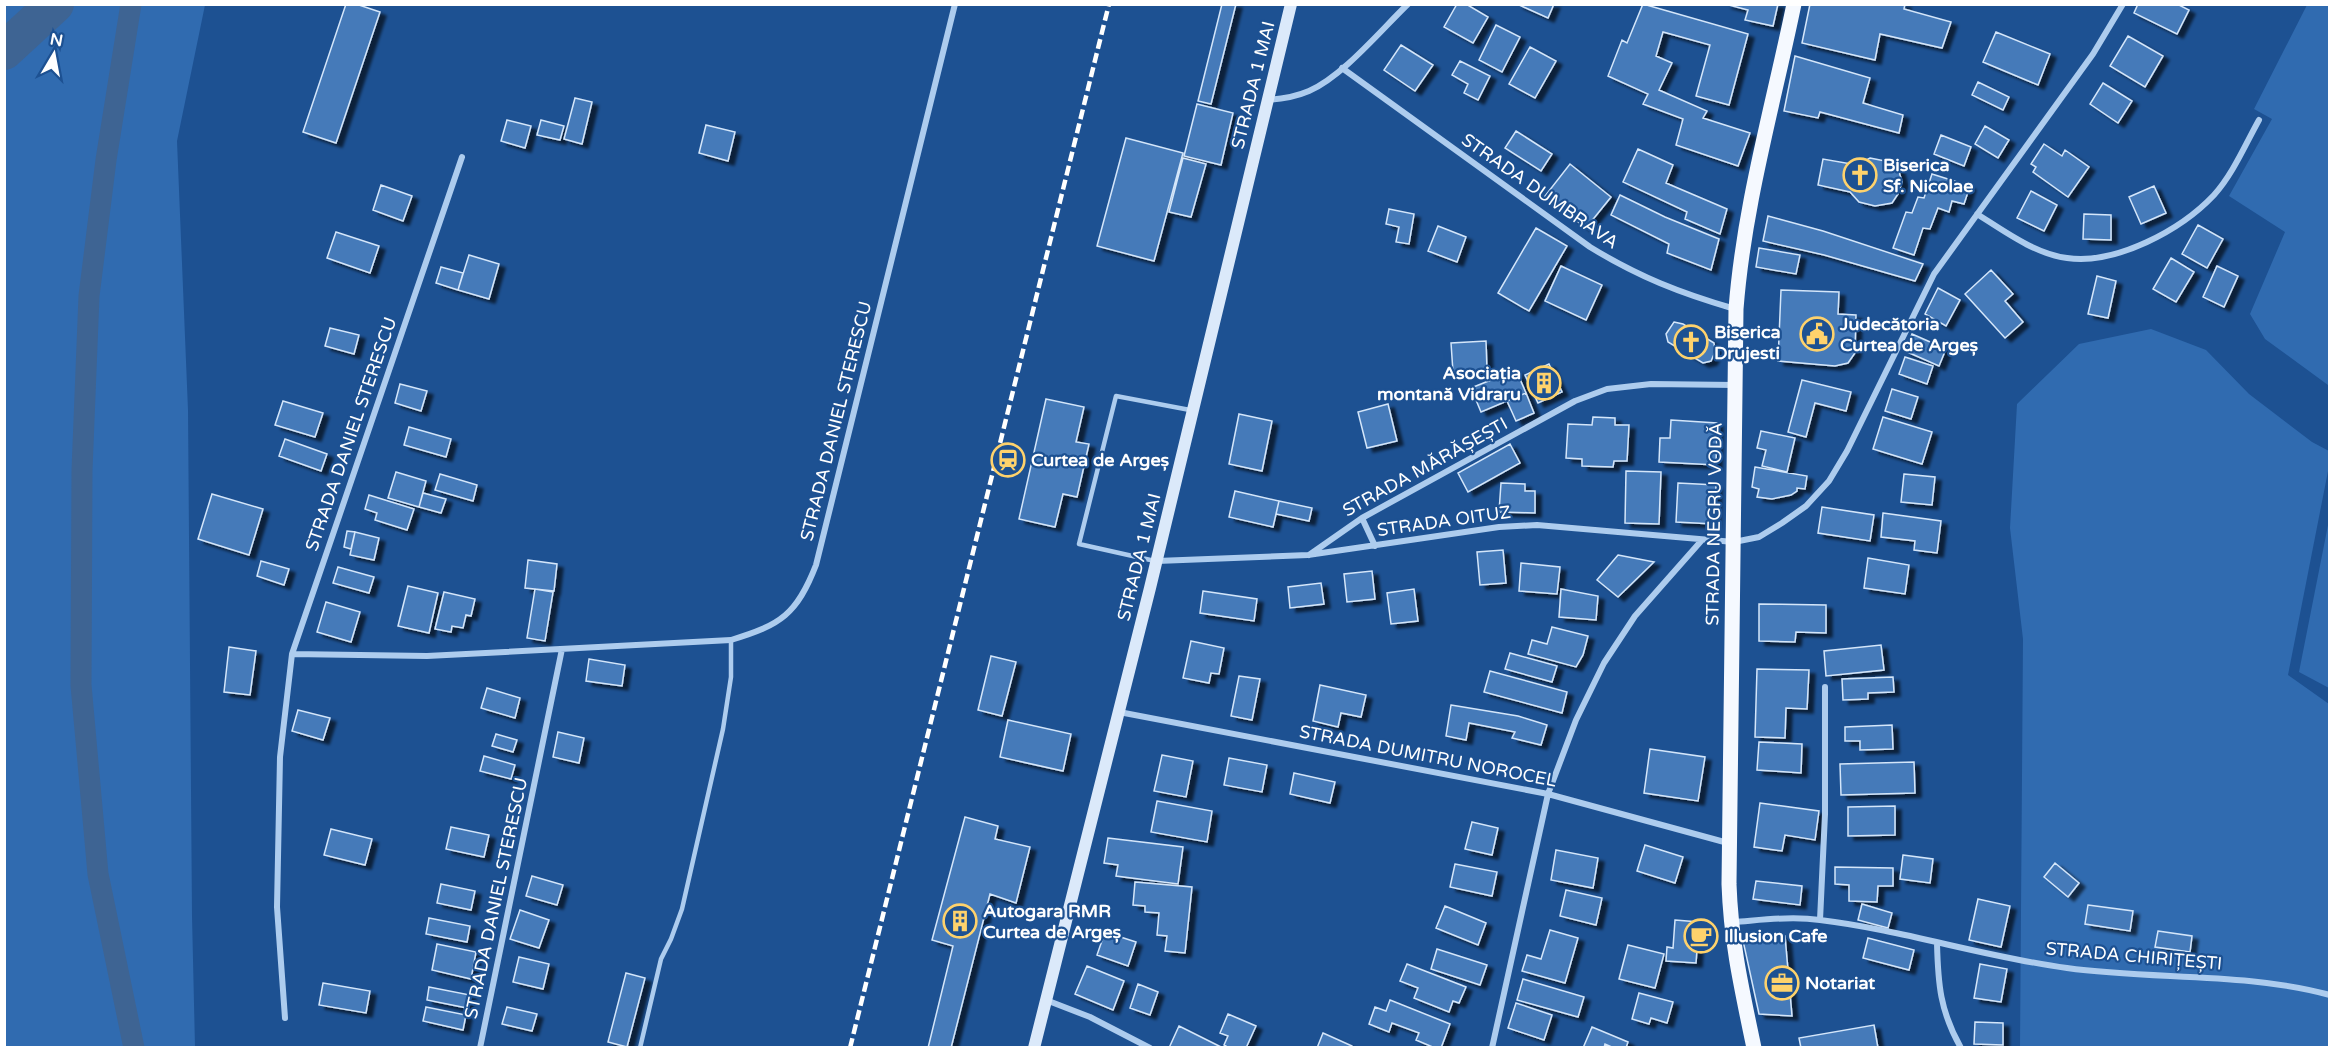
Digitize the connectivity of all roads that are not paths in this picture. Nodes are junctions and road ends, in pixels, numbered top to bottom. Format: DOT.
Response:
graph roads {
  1 [pos="955,4"];
  2 [pos="1291,4"];
  3 [pos="1408,4"];
  4 [pos="1794,4"];
  5 [pos="2123,4"];
  6 [pos="1342,68"];
  7 [pos="1267,100"];
  8 [pos="2259,120"];
  9 [pos="462,157"];
  10 [pos="1977,214"];
  11 [pos="1736,309"];
  12 [pos="1735,385"];
  13 [pos="1193,410"];
  14 [pos="1362,518"];
  15 [pos="1702,540"];
  16 [pos="1734,542"];
  17 [pos="1375,546"];
  18 [pos="1308,555"];
  19 [pos="1157,561"];
  20 [pos="731,640"];
  21 [pos="562,649"];
  22 [pos="292,654"];
  23 [pos="1825,687"];
  24 [pos="1119,712"];
  25 [pos="1548,794"];
  26 [pos="1728,843"];
  27 [pos="1820,920"];
  28 [pos="1730,922"];
  29 [pos="1937,943"];
  30 [pos="2330,995"];
  31 [pos="1046,1000"];
  32 [pos="285,1018"];
  33 [pos="480,1047"];
  34 [pos="640,1047"];
  35 [pos="1034,1047"];
  36 [pos="1150,1047"];
  37 [pos="1492,1047"];
  38 [pos="1754,1047"];
  39 [pos="1961,1047"];
  1 -- 20 [label="street, STRADA DANIEL STERESCU"];
  2 -- 7 [label="main road, STRADA 1 MAI"];
  3 -- 6 [label="street"];
  4 -- 11 [label="main road, STRADA NEGRU VODĂ"];
  5 -- 10 [label="street, STRADA OITUZ"];
  6 -- 7 [label="street"];
  6 -- 11 [label="street, STRADA DUMBRAVA"];
  7 -- 13 [label="main road, STRADA 1 MAI"];
  8 -- 10 [label="street"];
  9 -- 22 [label="street, STRADA DANIEL STERESCU"];
  10 -- 16 [label="street, STRADA OITUZ"];
  11 -- 12 [label="main road, STRADA NEGRU VODĂ"];
  12 -- 14 [label="street, STRADA MĂRĂȘEȘTI"];
  12 -- 16 [label="main road, STRADA NEGRU VODĂ"];
  13 -- 19 [label="main road, STRADA 1 MAI"];
  13 -- 19 [label="lane"];
  14 -- 17 [label="street"];
  14 -- 18 [label="street, STRADA MĂRĂȘEȘTI"];
  15 -- 16 [label="street, STRADA OITUZ"];
  15 -- 17 [label="street, STRADA OITUZ"];
  15 -- 25 [label="street"];
  16 -- 26 [label="main road, STRADA NEGRU VODĂ"];
  17 -- 18 [label="street, STRADA OITUZ"];
  18 -- 19 [label="street, STRADA OITUZ"];
  19 -- 24 [label="main road, STRADA 1 MAI"];
  20 -- 21 [label="street, STRADA DANIEL STERESCU"];
  20 -- 34 [label="lane"];
  21 -- 22 [label="street, STRADA DANIEL STERESCU"];
  21 -- 33 [label="street, STRADA DANIEL STERESCU"];
  22 -- 32 [label="street, STRADA DANIEL STERESCU"];
  23 -- 27 [label="street"];
  24 -- 25 [label="street, STRADA DUMITRU NOROCEL"];
  24 -- 31 [label="main road, STRADA 1 MAI"];
  25 -- 26 [label="street, STRADA DUMITRU NOROCEL"];
  25 -- 37 [label="street"];
  26 -- 28 [label="main road, STRADA NEGRU VODĂ"];
  27 -- 28 [label="street, STRADA CHIRIȚEȘTI"];
  27 -- 29 [label="street, STRADA CHIRIȚEȘTI"];
  28 -- 38 [label="main road, STRADA NEGRU VODĂ"];
  29 -- 30 [label="street, STRADA CHIRIȚEȘTI"];
  29 -- 39 [label="street"];
  31 -- 35 [label="main road, STRADA 1 MAI"];
  31 -- 36 [label="street"];
}
